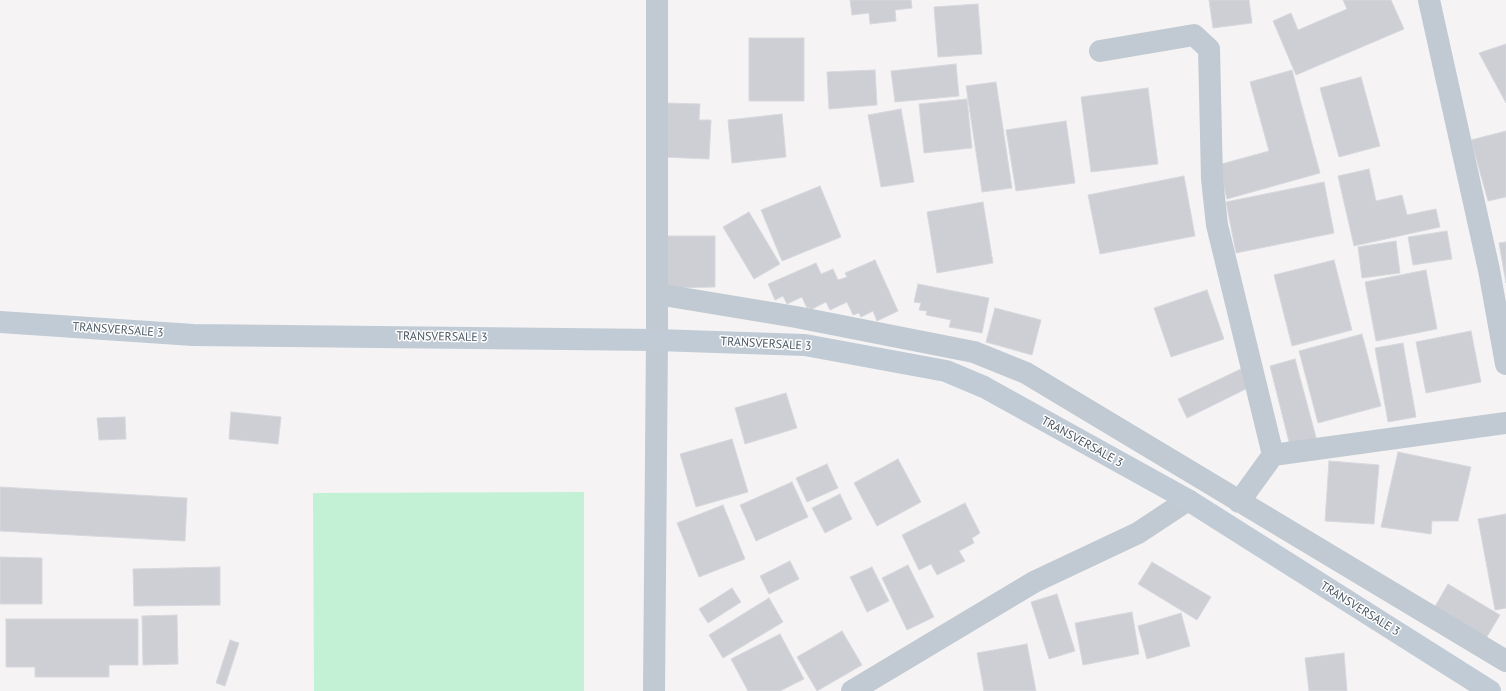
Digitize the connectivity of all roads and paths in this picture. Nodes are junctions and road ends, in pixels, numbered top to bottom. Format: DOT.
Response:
graph roads {
  1 [pos="657,0"];
  2 [pos="1429,0"];
  3 [pos="1100,51"];
  4 [pos="657,294"];
  5 [pos="0,322"];
  6 [pos="657,340"];
  7 [pos="1506,364"];
  8 [pos="1506,423"];
  9 [pos="1273,455"];
  10 [pos="1188,500"];
  11 [pos="1239,502"];
  12 [pos="1506,661"];
  13 [pos="654,691"];
  14 [pos="852,691"];
  15 [pos="1490,691"];
  1 -- 4 [label="street"];
  2 -- 7 [label="street"];
  3 -- 9 [label="street"];
  4 -- 6 [label="street"];
  4 -- 11 [label="street"];
  5 -- 6 [label="main road, TRANSVERSALE 3"];
  6 -- 10 [label="main road, TRANSVERSALE 3"];
  6 -- 13 [label="street"];
  8 -- 9 [label="street"];
  9 -- 11 [label="street"];
  10 -- 14 [label="street"];
  10 -- 15 [label="main road, TRANSVERSALE 3"];
  11 -- 12 [label="street"];
}
